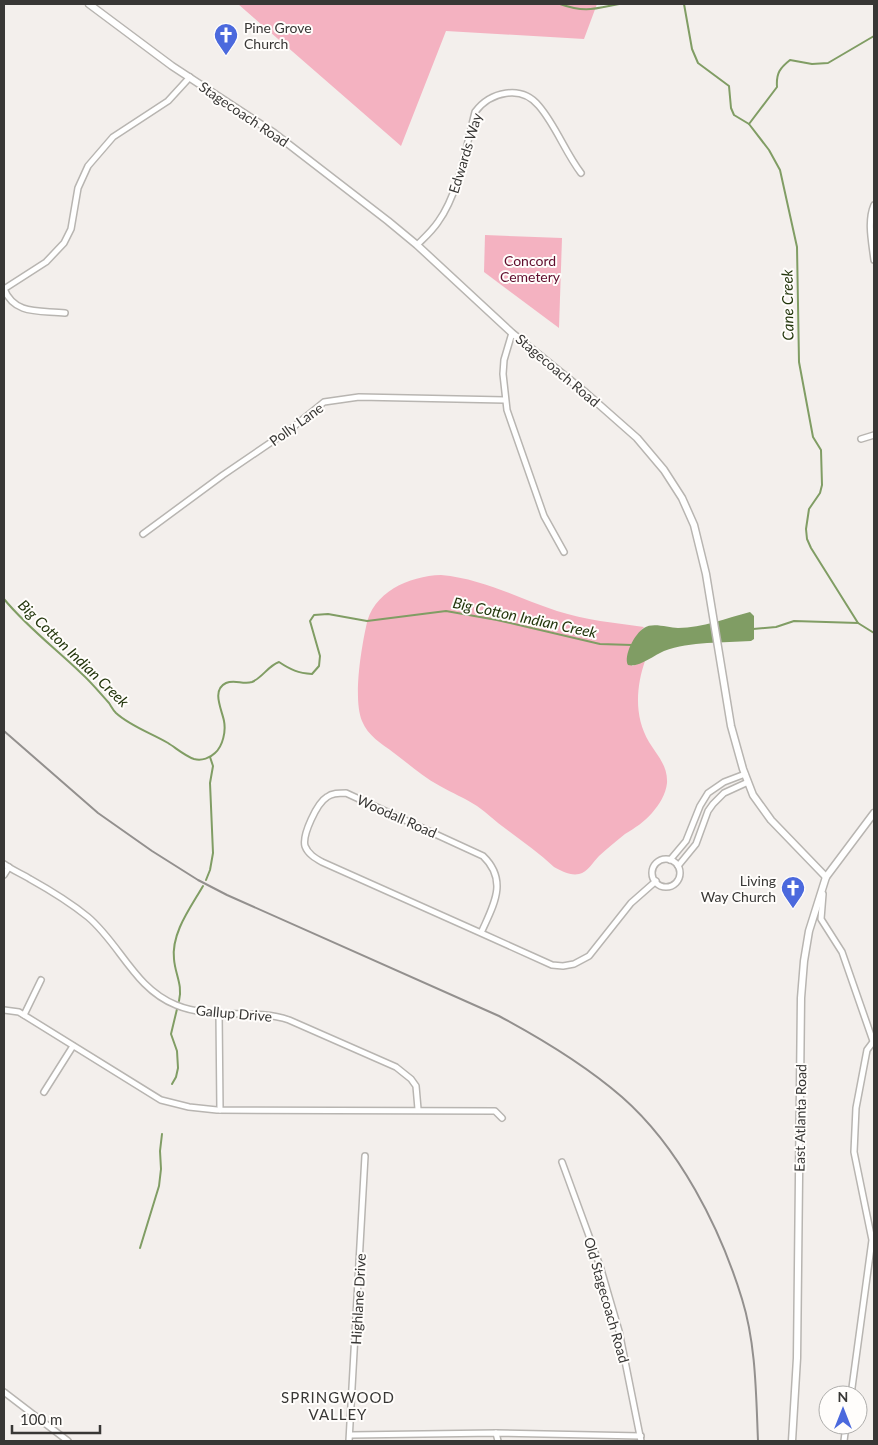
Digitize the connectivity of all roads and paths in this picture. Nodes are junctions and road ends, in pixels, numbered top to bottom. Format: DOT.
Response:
graph roads {
  1 [pos="89,4"];
  2 [pos="190,77"];
  3 [pos="581,173"];
  4 [pos="874,205"];
  5 [pos="417,245"];
  6 [pos="874,260"];
  7 [pos="4,289"];
  8 [pos="65,313"];
  9 [pos="512,333"];
  10 [pos="505,400"];
  11 [pos="874,435"];
  12 [pos="861,439"];
  13 [pos="143,534"];
  14 [pos="564,552"];
  15 [pos="745,774"];
  16 [pos="748,782"];
  17 [pos="874,813"];
  18 [pos="670,860"];
  19 [pos="6,865"];
  20 [pos="678,866"];
  21 [pos="4,875"];
  22 [pos="826,877"];
  23 [pos="656,882"];
  24 [pos="481,933"];
  25 [pos="42,980"];
  26 [pos="4,1010"];
  27 [pos="219,1013"];
  28 [pos="24,1015"];
  29 [pos="874,1043"];
  30 [pos="73,1046"];
  31 [pos="44,1092"];
  32 [pos="220,1110"];
  33 [pos="418,1110"];
  34 [pos="502,1118"];
  35 [pos="365,1156"];
  36 [pos="562,1162"];
  37 [pos="873,1240"];
  38 [pos="852,1385"];
  39 [pos="4,1392"];
  40 [pos="496,1433"];
  41 [pos="350,1438"];
  42 [pos="641,1439"];
  43 [pos="68,1441"];
  44 [pos="498,1441"];
  45 [pos="792,1441"];
  1 -- 2 [label="street, Stagecoach Road"];
  2 -- 5 [label="street, Stagecoach Road"];
  2 -- 7 [label="street"];
  3 -- 5 [label="street, Edwards Way"];
  4 -- 6 [label="street"];
  5 -- 9 [label="street, Stagecoach Road"];
  7 -- 8 [label="street"];
  9 -- 10 [label="street"];
  9 -- 15 [label="street, Stagecoach Road"];
  10 -- 13 [label="street, Polly Lane"];
  10 -- 14 [label="street"];
  11 -- 12 [label="street"];
  15 -- 16 [label="street, Stagecoach Road"];
  15 -- 18 [label="street"];
  16 -- 20 [label="street"];
  16 -- 22 [label="street, Stagecoach Road"];
  17 -- 22 [label="street, East Atlanta Road"];
  18 -- 20 [label="street"];
  18 -- 23 [label="street"];
  19 -- 21 [label="street"];
  19 -- 27 [label="street, Gallup Drive"];
  20 -- 23 [label="street"];
  22 -- 29 [label="street"];
  22 -- 45 [label="street, East Atlanta Road"];
  23 -- 24 [label="street, Woodall Road"];
  24 -- 24 [label="street, Woodall Road"];
  25 -- 28 [label="street"];
  26 -- 28 [label="street"];
  27 -- 32 [label="street"];
  27 -- 33 [label="street, Gallup Drive"];
  28 -- 30 [label="street"];
  29 -- 37 [label="street"];
  30 -- 31 [label="street"];
  30 -- 32 [label="street"];
  32 -- 33 [label="street"];
  33 -- 34 [label="street"];
  35 -- 41 [label="street, Highlane Drive"];
  36 -- 42 [label="street, Old Stagecoach Road"];
  37 -- 38 [label="street"];
  39 -- 43 [label="street"];
  40 -- 41 [label="street"];
  40 -- 42 [label="street"];
  40 -- 44 [label="street"];
}
